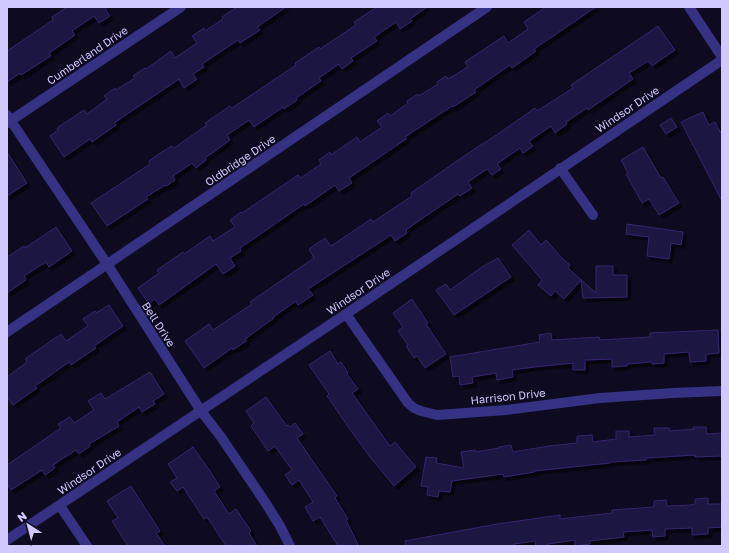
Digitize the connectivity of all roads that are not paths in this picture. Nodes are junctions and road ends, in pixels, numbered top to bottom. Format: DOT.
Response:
graph roads {
  1 [pos="181,7"];
  2 [pos="487,7"];
  3 [pos="689,7"];
  4 [pos="722,57"];
  5 [pos="722,60"];
  6 [pos="8,120"];
  7 [pos="560,168"];
  8 [pos="593,215"];
  9 [pos="107,264"];
  10 [pos="346,314"];
  11 [pos="7,332"];
  12 [pos="722,391"];
  13 [pos="201,411"];
  14 [pos="60,506"];
  15 [pos="7,540"];
  16 [pos="87,546"];
  17 [pos="290,546"];
  1 -- 6 [label="street, Cumberland Drive"];
  2 -- 9 [label="street, Oldbridge Drive"];
  3 -- 4 [label="street"];
  5 -- 7 [label="street, Windsor Drive"];
  6 -- 9 [label="street, Bell Drive"];
  7 -- 8 [label="street"];
  7 -- 10 [label="street, Windsor Drive"];
  9 -- 11 [label="street, Oldbridge Drive"];
  9 -- 13 [label="street, Bell Drive"];
  10 -- 12 [label="street, Harrison Drive"];
  10 -- 13 [label="street, Windsor Drive"];
  13 -- 14 [label="street, Windsor Drive"];
  13 -- 17 [label="street, Bell Drive"];
  14 -- 15 [label="street, Windsor Drive"];
  14 -- 16 [label="street"];
}
